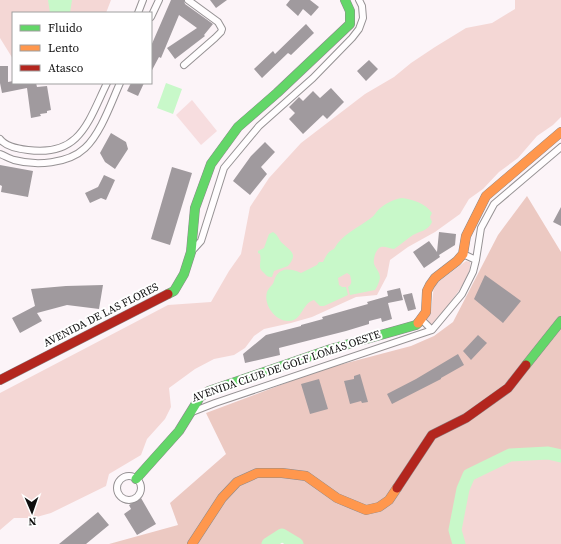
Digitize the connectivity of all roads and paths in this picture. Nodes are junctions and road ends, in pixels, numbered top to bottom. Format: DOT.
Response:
graph roads {
  1 [pos="144,0"];
  2 [pos="159,0"];
  3 [pos="188,0"];
  4 [pos="345,0"];
  5 [pos="359,0"];
  6 [pos="138,12"];
  7 [pos="152,15"];
  8 [pos="184,65"];
  9 [pos="106,84"];
  10 [pos="120,84"];
  11 [pos="561,132"];
  12 [pos="0,139"];
  13 [pos="561,147"];
  14 [pos="0,154"];
  15 [pos="191,252"];
  16 [pos="462,254"];
  17 [pos="476,260"];
  18 [pos="421,319"];
  19 [pos="561,321"];
  20 [pos="432,330"];
  21 [pos="0,380"];
  22 [pos="192,412"];
  23 [pos="136,479"];
  24 [pos="192,544"];
  1 -- 6 [label="street"];
  2 -- 7 [label="street"];
  3 -- 8 [label="street"];
  4 -- 15 [label="street, AVENIDA DE LAS FLORES"];
  5 -- 15 [label="street"];
  9 -- 12 [label="street"];
  10 -- 14 [label="street"];
  11 -- 16 [label="street"];
  13 -- 17 [label="street"];
  15 -- 21 [label="street, AVENIDA DE LAS FLORES"];
  16 -- 17 [label="street"];
  16 -- 18 [label="street"];
  17 -- 20 [label="street"];
  18 -- 20 [label="street"];
  18 -- 22 [label="street, AVENIDA CLUB DE GOLF LOMAS OESTE"];
  19 -- 24 [label="street"];
  20 -- 22 [label="street, AVENIDA CLUB DE GOLF LOMAS OESTE"];
  22 -- 23 [label="street"];
}
